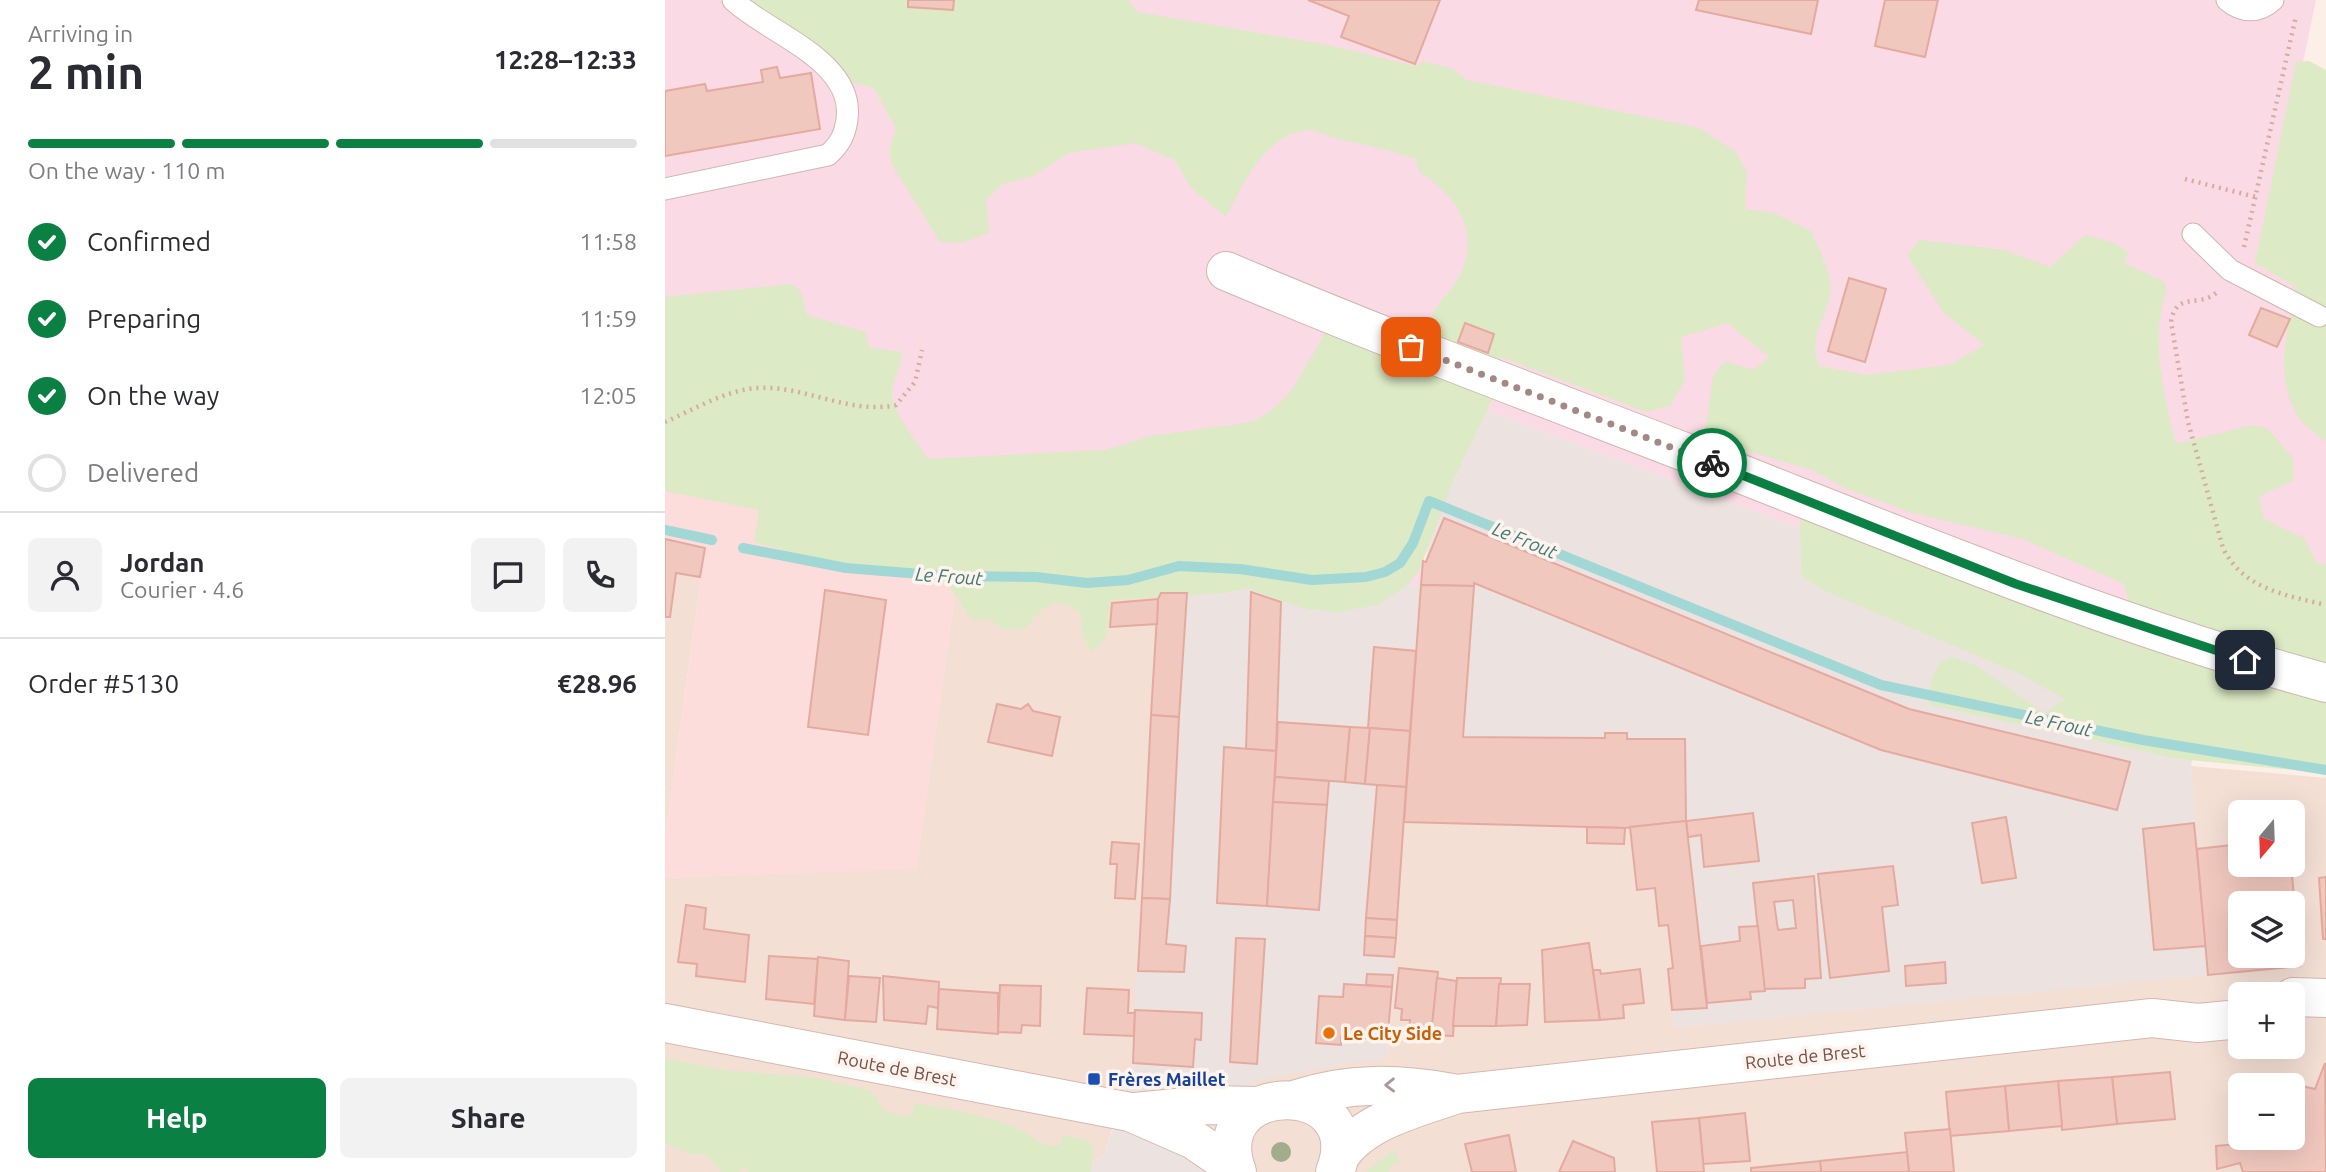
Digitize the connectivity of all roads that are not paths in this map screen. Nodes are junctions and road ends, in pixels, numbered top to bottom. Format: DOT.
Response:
graph roads {
  1 [pos="733,0"];
  2 [pos="2227,0"];
  3 [pos="2273,0"];
  4 [pos="665,189"];
  5 [pos="2193,234"];
  6 [pos="1226,271"];
  7 [pos="2319,316"];
  8 [pos="2326,683"];
  9 [pos="2228,999"];
  10 [pos="2152,1018"];
  11 [pos="2228,1020"];
  12 [pos="665,1023"];
  13 [pos="1457,1094"];
  14 [pos="1297,1099"];
  15 [pos="1259,1106"];
  16 [pos="1130,1112"];
  17 [pos="1337,1164"];
  18 [pos="1236,1171"];
  1 -- 4 [label="lane"];
  2 -- 3 [label="lane"];
  5 -- 7 [label="lane"];
  6 -- 8 [label="main road"];
  9 -- 10 [label="main road, Route de Brest"];
  10 -- 11 [label="main road, Route de Brest"];
  10 -- 13 [label="main road, Route de Brest"];
  12 -- 16 [label="main road, Route de Brest"];
  13 -- 14 [label="main road, Route de Brest, one-way"];
  13 -- 17 [label="main road, Route de Brest"];
  14 -- 15 [label="main road, Route de Brest"];
  14 -- 17 [label="main road"];
  15 -- 16 [label="main road, Route de Brest"];
  15 -- 18 [label="main road"];
  16 -- 18 [label="main road, Route de Brest"];
}
